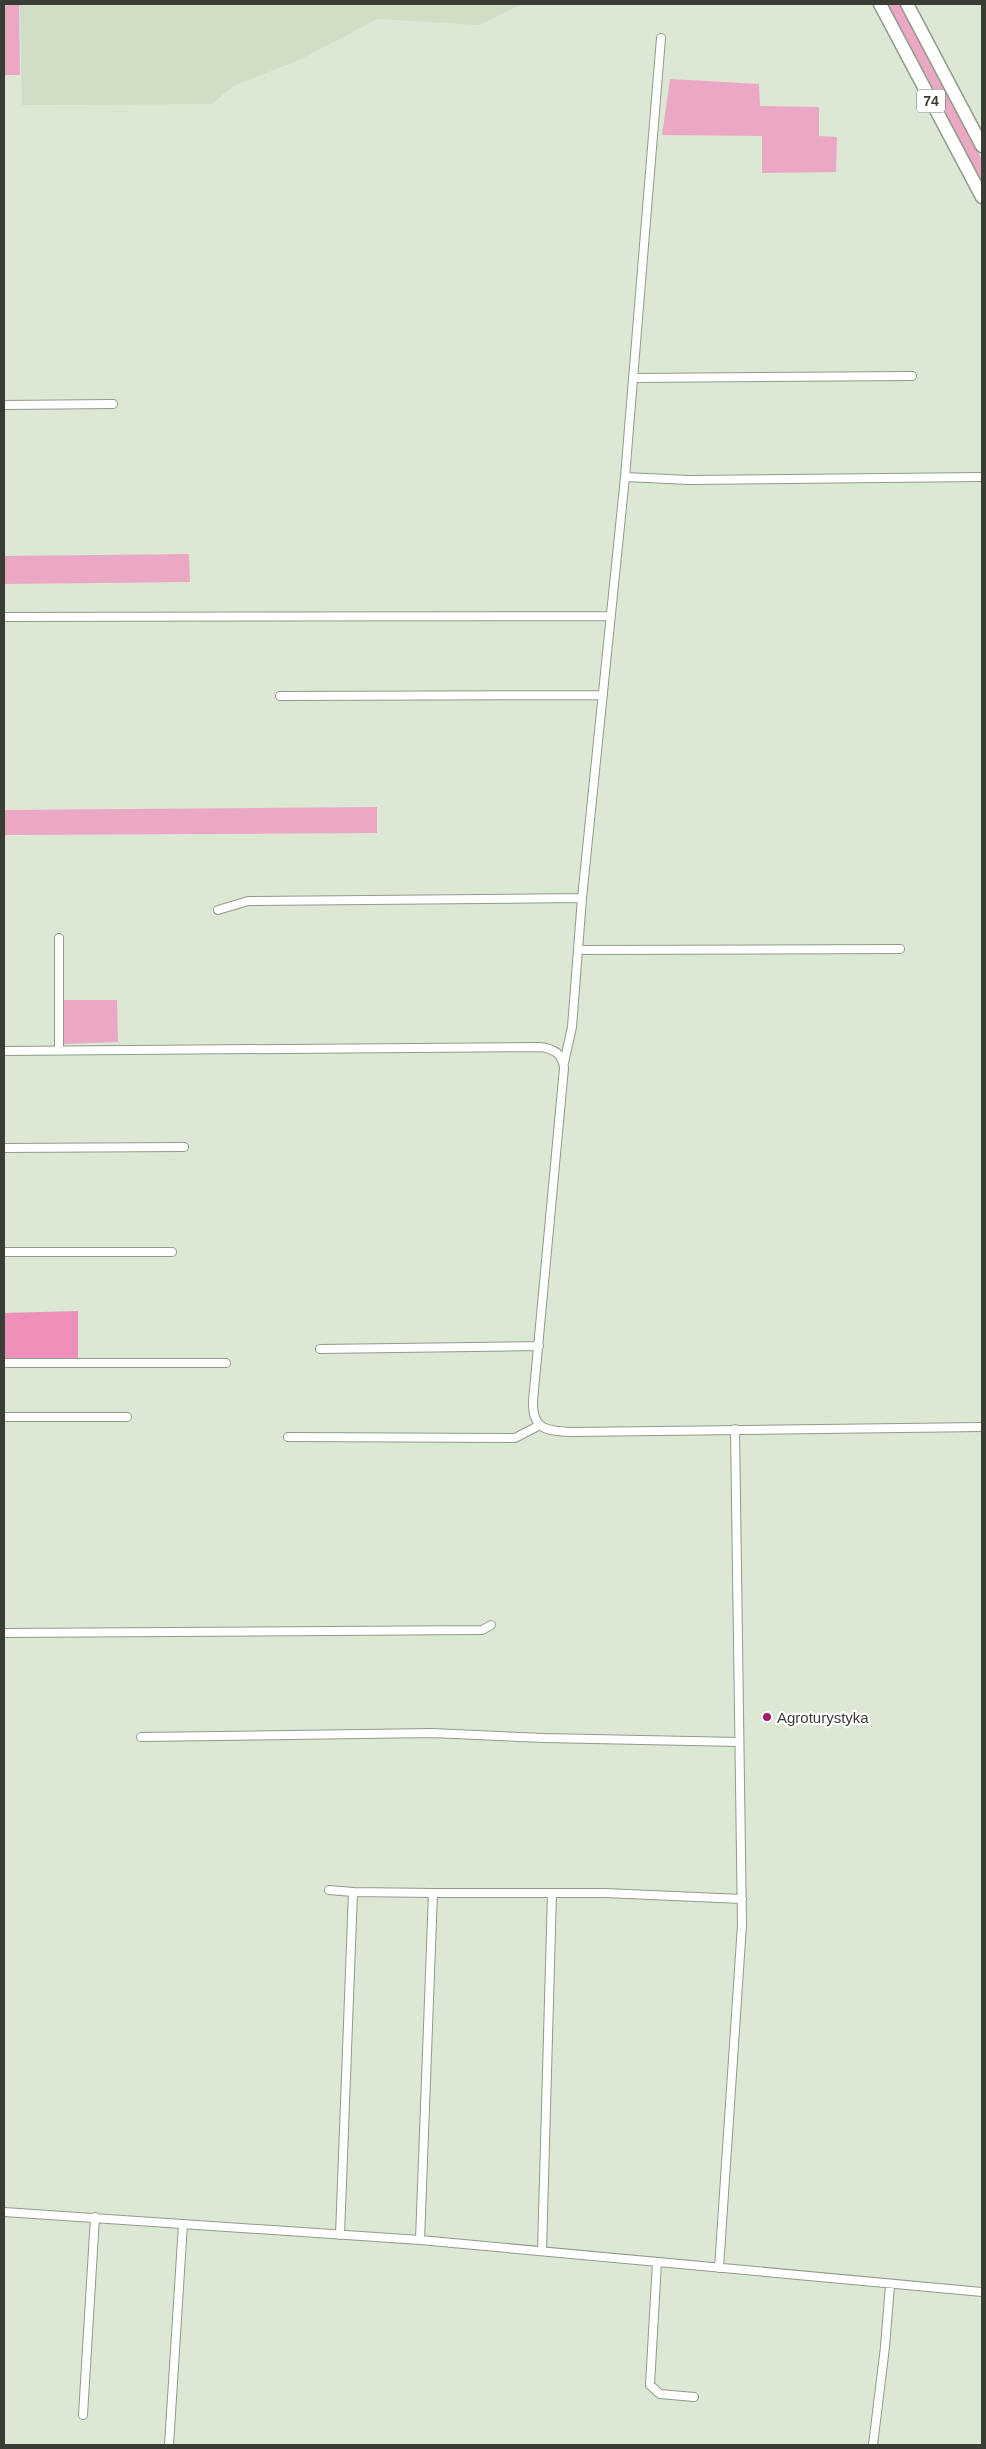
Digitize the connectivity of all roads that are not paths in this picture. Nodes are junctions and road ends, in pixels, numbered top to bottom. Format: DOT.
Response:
graph roads {
  1 [pos="880,4"];
  2 [pos="907,4"];
  3 [pos="661,38"];
  4 [pos="982,146"];
  5 [pos="982,197"];
  6 [pos="912,376"];
  7 [pos="633,378"];
  8 [pos="4,404"];
  9 [pos="114,404"];
  10 [pos="625,477"];
  11 [pos="982,478"];
  12 [pos="611,616"];
  13 [pos="4,617"];
  14 [pos="603,695"];
  15 [pos="280,696"];
  16 [pos="582,898"];
  17 [pos="218,910"];
  18 [pos="59,938"];
  19 [pos="900,949"];
  20 [pos="578,950"];
  21 [pos="4,1051"];
  22 [pos="60,1051"];
  23 [pos="564,1063"];
  24 [pos="184,1147"];
  25 [pos="4,1148"];
  26 [pos="4,1252"];
  27 [pos="172,1252"];
  28 [pos="539,1346"];
  29 [pos="320,1349"];
  30 [pos="4,1363"];
  31 [pos="226,1363"];
  32 [pos="4,1417"];
  33 [pos="127,1418"];
  34 [pos="540,1425"];
  35 [pos="982,1427"];
  36 [pos="735,1430"];
  37 [pos="288,1437"];
  38 [pos="491,1625"];
  39 [pos="4,1633"];
  40 [pos="141,1737"];
  41 [pos="739,1742"];
  42 [pos="328,1890"];
  43 [pos="353,1892"];
  44 [pos="433,1893"];
  45 [pos="552,1893"];
  46 [pos="742,1899"];
  47 [pos="4,2212"];
  48 [pos="95,2217"];
  49 [pos="183,2224"];
  50 [pos="340,2235"];
  51 [pos="420,2240"];
  52 [pos="542,2252"];
  53 [pos="657,2262"];
  54 [pos="719,2268"];
  55 [pos="890,2284"];
  56 [pos="982,2292"];
  57 [pos="694,2397"];
  58 [pos="83,2415"];
  59 [pos="169,2445"];
  60 [pos="873,2445"];
  1 -- 5 [label="main road, 74"];
  2 -- 4 [label="main road, 74"];
  3 -- 7 [label="street"];
  6 -- 7 [label="street"];
  7 -- 10 [label="street"];
  8 -- 9 [label="street"];
  10 -- 11 [label="street"];
  10 -- 12 [label="street"];
  12 -- 13 [label="street"];
  12 -- 14 [label="street"];
  14 -- 15 [label="street"];
  14 -- 16 [label="street"];
  16 -- 17 [label="street"];
  16 -- 20 [label="street"];
  18 -- 22 [label="street"];
  19 -- 20 [label="street"];
  20 -- 23 [label="street"];
  21 -- 22 [label="street"];
  22 -- 23 [label="street"];
  23 -- 28 [label="street"];
  24 -- 25 [label="street"];
  26 -- 27 [label="street"];
  28 -- 29 [label="street"];
  28 -- 34 [label="street"];
  30 -- 31 [label="street"];
  32 -- 33 [label="street"];
  34 -- 36 [label="street"];
  34 -- 37 [label="street"];
  35 -- 36 [label="street"];
  36 -- 41 [label="street"];
  38 -- 39 [label="street"];
  40 -- 41 [label="street"];
  41 -- 46 [label="street"];
  42 -- 43 [label="street"];
  43 -- 44 [label="street"];
  43 -- 50 [label="street"];
  44 -- 45 [label="street"];
  44 -- 51 [label="street"];
  45 -- 46 [label="street"];
  45 -- 52 [label="street"];
  46 -- 54 [label="street"];
  47 -- 48 [label="street"];
  48 -- 49 [label="street"];
  48 -- 58 [label="street"];
  49 -- 50 [label="street"];
  49 -- 59 [label="street"];
  50 -- 51 [label="street"];
  51 -- 52 [label="street"];
  52 -- 53 [label="street"];
  53 -- 54 [label="street"];
  53 -- 57 [label="street"];
  54 -- 55 [label="street"];
  55 -- 56 [label="street"];
  55 -- 60 [label="street"];
}
